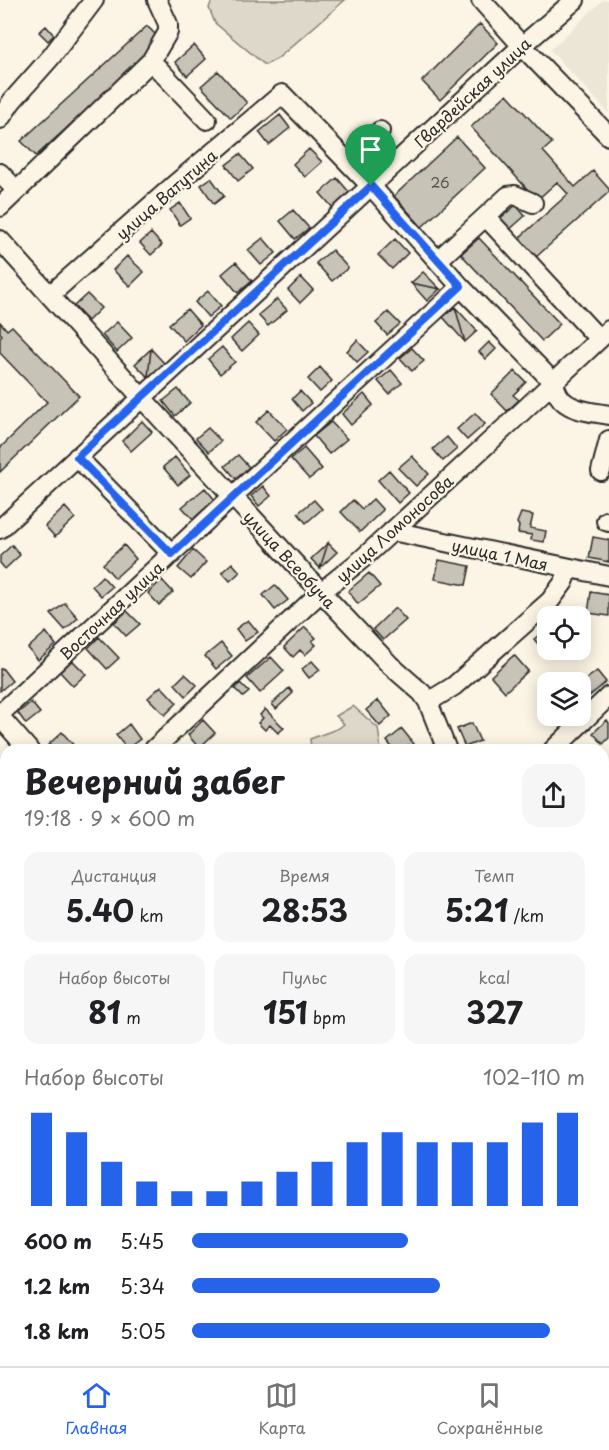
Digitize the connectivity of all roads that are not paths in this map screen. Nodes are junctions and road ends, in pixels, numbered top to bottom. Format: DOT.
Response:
graph roads {
  1 [pos="94,0"];
  2 [pos="157,0"];
  3 [pos="481,0"];
  4 [pos="575,0"];
  5 [pos="522,46"];
  6 [pos="151,61"];
  7 [pos="0,119"];
  8 [pos="207,120"];
  9 [pos="380,131"];
  10 [pos="609,136"];
  11 [pos="356,170"];
  12 [pos="0,173"];
  13 [pos="371,186"];
  14 [pos="17,191"];
  15 [pos="533,202"];
  16 [pos="0,207"];
  17 [pos="486,217"];
  18 [pos="0,240"];
  19 [pos="438,260"];
  20 [pos="461,286"];
  21 [pos="50,295"];
  22 [pos="604,334"];
  23 [pos="554,382"];
  24 [pos="142,398"];
  25 [pos="609,415"];
  26 [pos="609,440"];
  27 [pos="77,457"];
  28 [pos="601,471"];
  29 [pos="232,497"];
  30 [pos="0,529"];
  31 [pos="392,531"];
  32 [pos="172,554"];
  33 [pos="569,569"];
  34 [pos="609,576"];
  35 [pos="321,592"];
  36 [pos="609,696"];
  37 [pos="428,702"];
  38 [pos="0,716"];
  39 [pos="24,744"];
  40 [pos="159,744"];
  41 [pos="445,744"];
  42 [pos="559,744"];
  1 -- 7 [label="street"];
  2 -- 6 [label="street"];
  3 -- 5 [label="street"];
  4 -- 5 [label="street, Гвардейская улица"];
  5 -- 10 [label="street"];
  5 -- 13 [label="street, Гвардейская улица"];
  6 -- 8 [label="street"];
  6 -- 14 [label="street"];
  9 -- 11 [label="street"];
  11 -- 13 [label="street"];
  11 -- 21 [label="street, улица Ватутина"];
  12 -- 14 [label="street"];
  13 -- 19 [label="street"];
  13 -- 24 [label="street, Гвардейская улица"];
  14 -- 16 [label="street"];
  15 -- 17 [label="street"];
  17 -- 19 [label="street"];
  17 -- 22 [label="street"];
  18 -- 21 [label="street, улица Всеобуча"];
  19 -- 20 [label="street"];
  20 -- 23 [label="street"];
  20 -- 29 [label="street, Восточная улица"];
  21 -- 24 [label="street, улица Всеобуча"];
  22 -- 23 [label="street, улица Ломоносова"];
  23 -- 25 [label="street"];
  23 -- 31 [label="street, улица Ломоносова"];
  24 -- 27 [label="street, Гвардейская улица"];
  24 -- 29 [label="street, улица Всеобуча"];
  26 -- 28 [label="street"];
  27 -- 30 [label="street, Гвардейская улица"];
  27 -- 32 [label="street"];
  29 -- 32 [label="street, Восточная улица"];
  29 -- 35 [label="street, улица Всеобуча"];
  31 -- 33 [label="street, улица 1 Мая"];
  31 -- 35 [label="street, улица Ломоносова"];
  32 -- 38 [label="street, Восточная улица"];
  33 -- 34 [label="street, улица 1 Мая"];
  33 -- 37 [label="street"];
  35 -- 37 [label="street, улица Всеобуча"];
  35 -- 40 [label="street, улица Ломоносова"];
  36 -- 42 [label="street"];
  37 -- 41 [label="street, улица Всеобуча"];
  38 -- 39 [label="street"];
}
